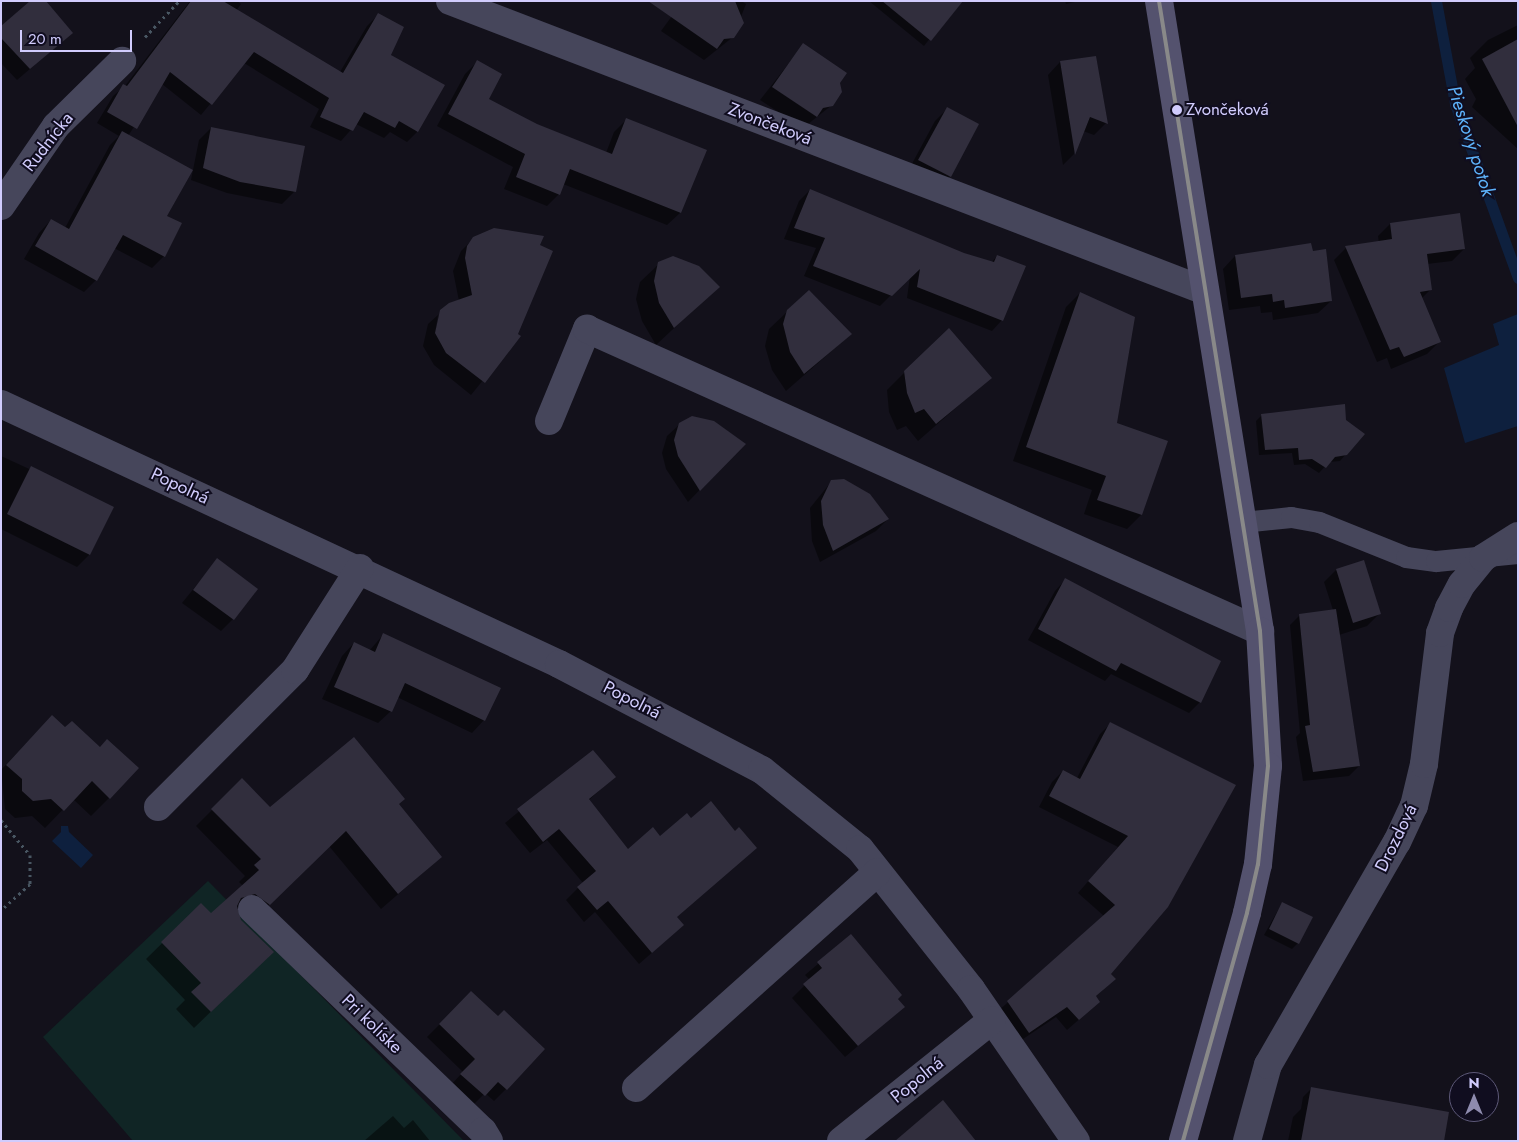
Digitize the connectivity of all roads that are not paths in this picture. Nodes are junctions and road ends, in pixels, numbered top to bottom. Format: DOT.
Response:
graph roads {
  1 [pos="450,1"];
  2 [pos="1158,1"];
  3 [pos="122,61"];
  4 [pos="1,206"];
  5 [pos="1203,290"];
  6 [pos="1,404"];
  7 [pos="549,421"];
  8 [pos="1242,522"];
  9 [pos="1518,536"];
  10 [pos="1518,553"];
  11 [pos="1483,558"];
  12 [pos="360,568"];
  13 [pos="1260,631"];
  14 [pos="158,807"];
  15 [pos="878,872"];
  16 [pos="252,909"];
  17 [pos="992,1020"];
  18 [pos="636,1088"];
  19 [pos="489,1141"];
  20 [pos="842,1141"];
  21 [pos="1076,1141"];
  22 [pos="1183,1141"];
  23 [pos="1247,1141"];
  1 -- 5 [label="street, Zvončeková"];
  2 -- 5 [label="street"];
  3 -- 4 [label="street, Rudnícka"];
  5 -- 8 [label="street"];
  6 -- 12 [label="street, Popolná"];
  7 -- 13 [label="street"];
  8 -- 11 [label="lane"];
  8 -- 13 [label="street"];
  9 -- 11 [label="street, Drozdová"];
  10 -- 11 [label="lane"];
  11 -- 23 [label="street, Drozdová"];
  12 -- 14 [label="street"];
  12 -- 15 [label="street, Popolná"];
  13 -- 22 [label="street"];
  15 -- 17 [label="street, Popolná"];
  15 -- 18 [label="street"];
  16 -- 19 [label="street, Pri kolíske"];
  17 -- 20 [label="street, Popolná"];
  17 -- 21 [label="street, Popolná"];
}
